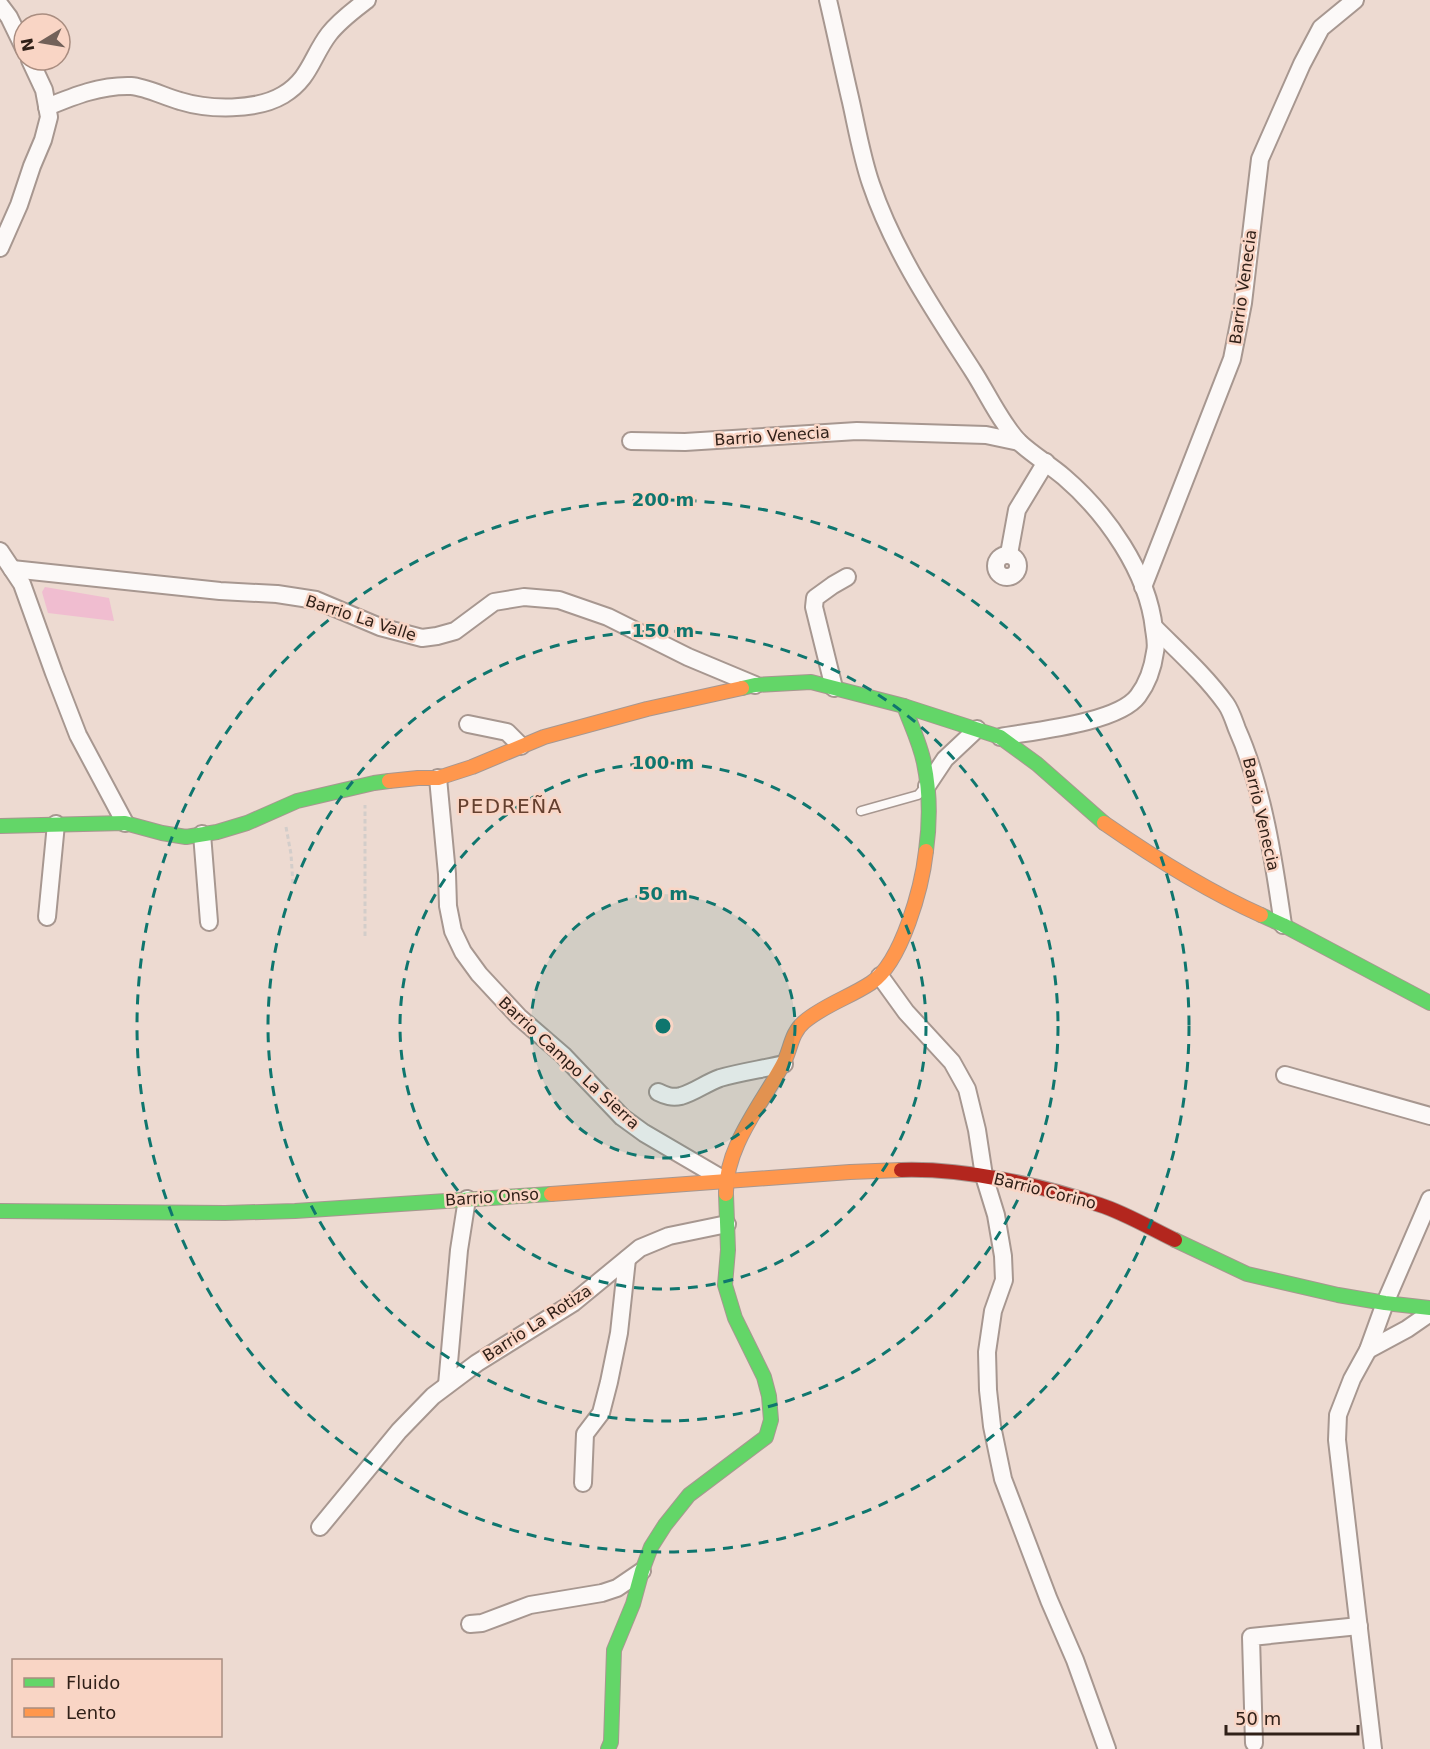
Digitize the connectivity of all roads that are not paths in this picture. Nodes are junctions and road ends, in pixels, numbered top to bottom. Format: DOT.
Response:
graph roads {
  1 [pos="367,0"];
  2 [pos="828,0"];
  3 [pos="1356,0"];
  4 [pos="0,5"];
  5 [pos="12,22"];
  6 [pos="36,72"];
  7 [pos="47,107"];
  8 [pos="0,248"];
  9 [pos="631,441"];
  10 [pos="1019,442"];
  11 [pos="1046,462"];
  12 [pos="0,551"];
  13 [pos="1010,555"];
  14 [pos="12,569"];
  15 [pos="847,577"];
  16 [pos="1143,587"];
  17 [pos="1154,627"];
  18 [pos="755,685"];
  19 [pos="834,688"];
  20 [pos="904,706"];
  21 [pos="468,724"];
  22 [pos="977,729"];
  23 [pos="1000,737"];
  24 [pos="521,747"];
  25 [pos="438,778"];
  26 [pos="927,786"];
  27 [pos="861,811"];
  28 [pos="56,824"];
  29 [pos="125,824"];
  30 [pos="0,826"];
  31 [pos="202,834"];
  32 [pos="47,917"];
  33 [pos="208,922"];
  34 [pos="1283,925"];
  35 [pos="880,976"];
  36 [pos="1430,1003"];
  37 [pos="784,1064"];
  38 [pos="1285,1075"];
  39 [pos="658,1092"];
  40 [pos="1430,1116"];
  41 [pos="984,1176"];
  42 [pos="726,1182"];
  43 [pos="467,1199"];
  44 [pos="1430,1199"];
  45 [pos="0,1211"];
  46 [pos="727,1224"];
  47 [pos="627,1259"];
  48 [pos="1385,1303"];
  49 [pos="1403,1305"];
  50 [pos="1430,1308"];
  51 [pos="1430,1313"];
  52 [pos="1397,1334"];
  53 [pos="1368,1350"];
  54 [pos="447,1385"];
  55 [pos="583,1483"];
  56 [pos="320,1527"];
  57 [pos="642,1571"];
  58 [pos="470,1624"];
  59 [pos="1359,1626"];
  60 [pos="1254,1743"];
  61 [pos="608,1749"];
  62 [pos="1107,1749"];
  63 [pos="1373,1749"];
  1 -- 7 [label="street"];
  2 -- 10 [label="street, Barrio Venecia"];
  3 -- 16 [label="street, Barrio Venecia"];
  4 -- 5 [label="street"];
  6 -- 7 [label="street"];
  7 -- 8 [label="street"];
  9 -- 10 [label="street, Barrio Venecia"];
  10 -- 11 [label="street, Barrio Venecia"];
  11 -- 13 [label="street"];
  11 -- 16 [label="street, Barrio Venecia"];
  12 -- 14 [label="street"];
  14 -- 18 [label="street, Barrio La Valle"];
  14 -- 29 [label="street"];
  15 -- 19 [label="street"];
  16 -- 17 [label="street, Barrio Venecia"];
  17 -- 23 [label="street, Barrio Venecia"];
  17 -- 34 [label="street, Barrio Venecia"];
  18 -- 19 [label="street"];
  18 -- 24 [label="street"];
  19 -- 20 [label="street"];
  20 -- 22 [label="street"];
  20 -- 26 [label="street"];
  21 -- 24 [label="street"];
  22 -- 23 [label="street"];
  22 -- 26 [label="street"];
  23 -- 34 [label="street"];
  24 -- 25 [label="street"];
  25 -- 31 [label="street"];
  25 -- 42 [label="street, Barrio Campo La Sierra"];
  26 -- 27 [label="lane"];
  26 -- 35 [label="street"];
  28 -- 29 [label="street"];
  28 -- 30 [label="street"];
  28 -- 32 [label="street"];
  29 -- 31 [label="street"];
  31 -- 33 [label="street"];
  34 -- 36 [label="street"];
  35 -- 37 [label="street"];
  35 -- 41 [label="street"];
  37 -- 39 [label="street"];
  37 -- 42 [label="street"];
  38 -- 40 [label="street"];
  41 -- 42 [label="street, Barrio Onso"];
  41 -- 48 [label="street, Barrio Corino"];
  41 -- 62 [label="street, Barrio Corino"];
  42 -- 43 [label="street, Barrio Onso"];
  42 -- 46 [label="street"];
  43 -- 45 [label="street, Barrio Onso"];
  43 -- 54 [label="street"];
  44 -- 48 [label="street"];
  46 -- 47 [label="street, Barrio La Rotiza"];
  46 -- 57 [label="street"];
  47 -- 54 [label="street, Barrio La Rotiza"];
  47 -- 55 [label="street"];
  48 -- 49 [label="street, Barrio Corino"];
  48 -- 53 [label="street"];
  49 -- 50 [label="street, Barrio Corino"];
  49 -- 52 [label="street"];
  51 -- 52 [label="street"];
  52 -- 53 [label="street"];
  53 -- 59 [label="street"];
  54 -- 56 [label="street, Barrio La Rotiza"];
  57 -- 58 [label="street"];
  57 -- 61 [label="street"];
  59 -- 60 [label="street"];
  59 -- 63 [label="street"];
}
